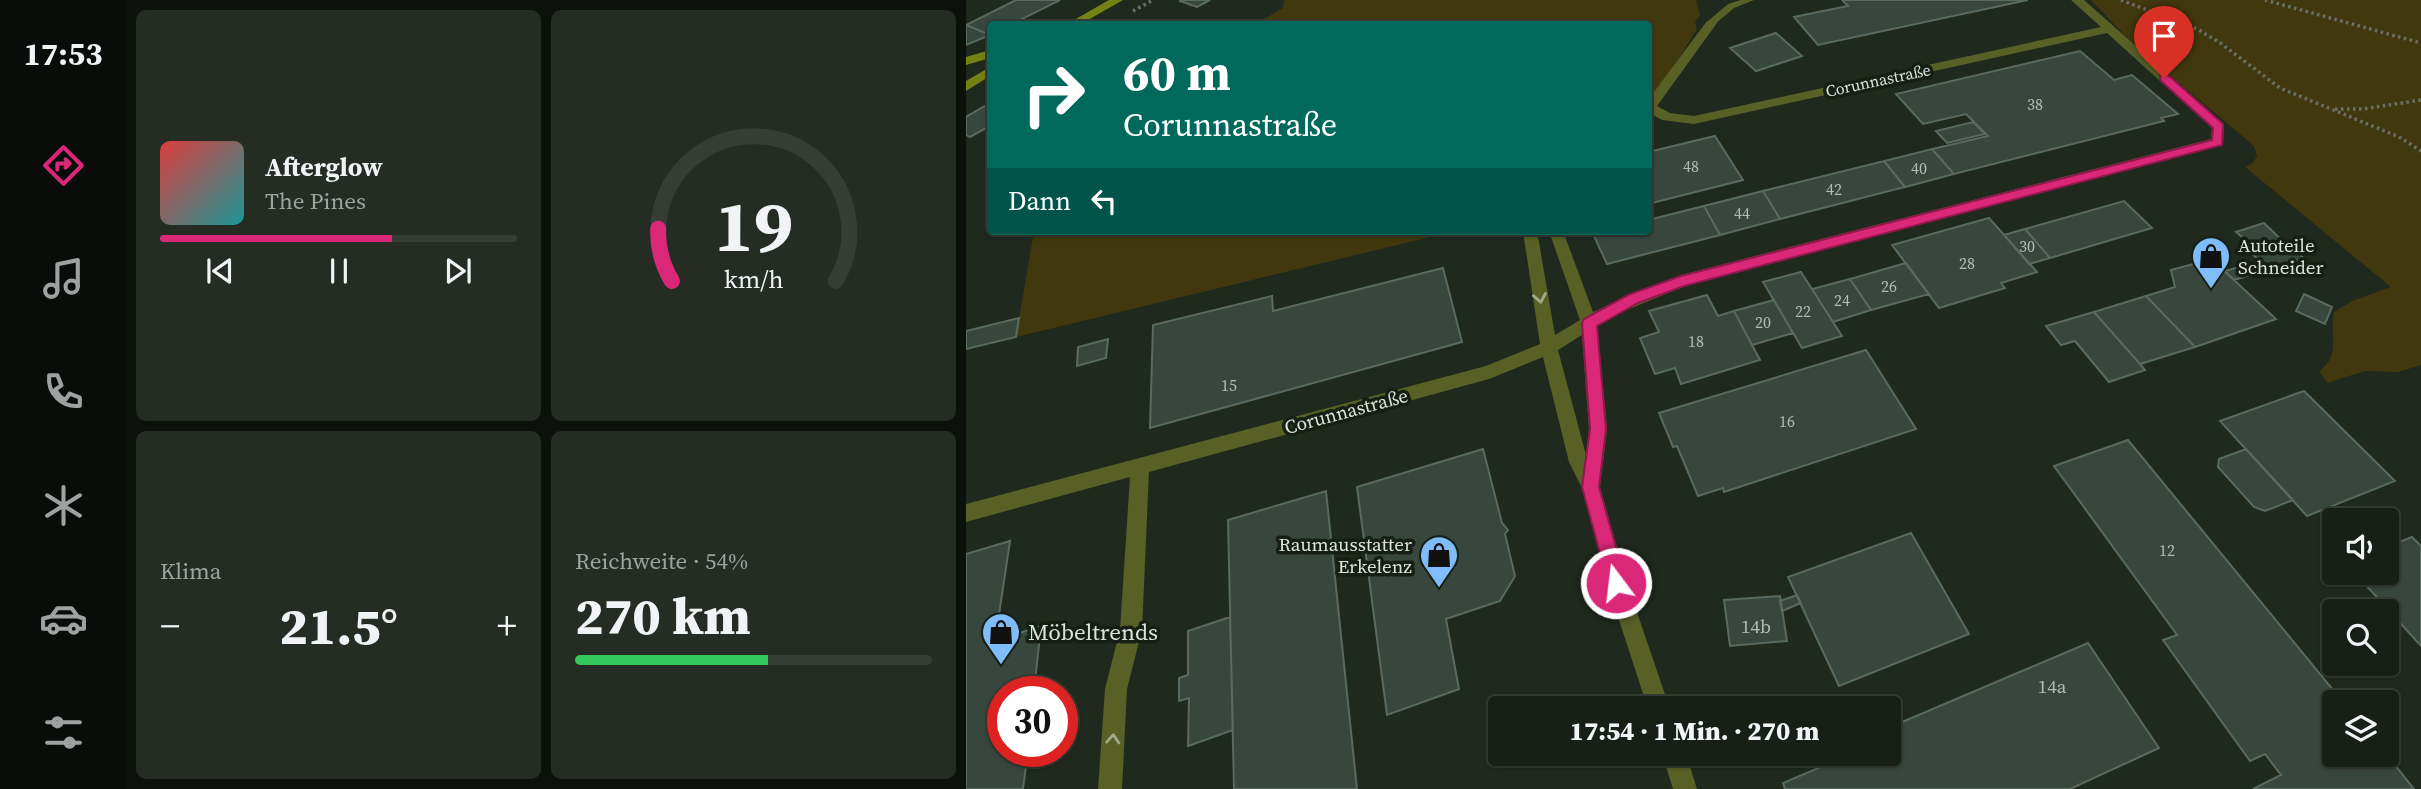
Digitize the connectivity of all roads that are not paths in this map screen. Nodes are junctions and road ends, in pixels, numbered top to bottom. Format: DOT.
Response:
graph roads {
  1 [pos="1116,0"];
  2 [pos="1750,0"];
  3 [pos="2077,0"];
  4 [pos="1078,21"];
  5 [pos="1711,23"];
  6 [pos="2108,29"];
  7 [pos="987,55"];
  8 [pos="966,61"];
  9 [pos="987,66"];
  10 [pos="966,73"];
  11 [pos="987,73"];
  12 [pos="966,87"];
  13 [pos="1652,104"];
  14 [pos="1652,109"];
  15 [pos="1531,235"];
  16 [pos="1557,235"];
  17 [pos="1589,323"];
  18 [pos="1549,347"];
  19 [pos="1140,468"];
  20 [pos="1591,487"];
  21 [pos="966,513"];
  22 [pos="1655,696"];
  23 [pos="1678,766"];
  24 [pos="1110,789"];
  25 [pos="1685,789"];
  1 -- 4 [label="main road"];
  2 -- 5 [label="lane, Corunnastraße"];
  3 -- 6 [label="street, Corunnastraße"];
  5 -- 13 [label="street, Corunnastraße"];
  6 -- 14 [label="street, Corunnastraße"];
  6 -- 17 [label="street, Corunnastraße"];
  7 -- 8 [label="main road"];
  9 -- 10 [label="main road"];
  11 -- 12 [label="main road"];
  15 -- 18 [label="street, one-way"];
  16 -- 17 [label="street"];
  17 -- 18 [label="street, Corunnastraße"];
  17 -- 20 [label="street"];
  18 -- 19 [label="street, Corunnastraße"];
  18 -- 20 [label="street"];
  19 -- 21 [label="street, Corunnastraße"];
  24 -- 19 [label="street, one-way"];
  20 -- 22 [label="street"];
  23 -- 25 [label="street"];
}
